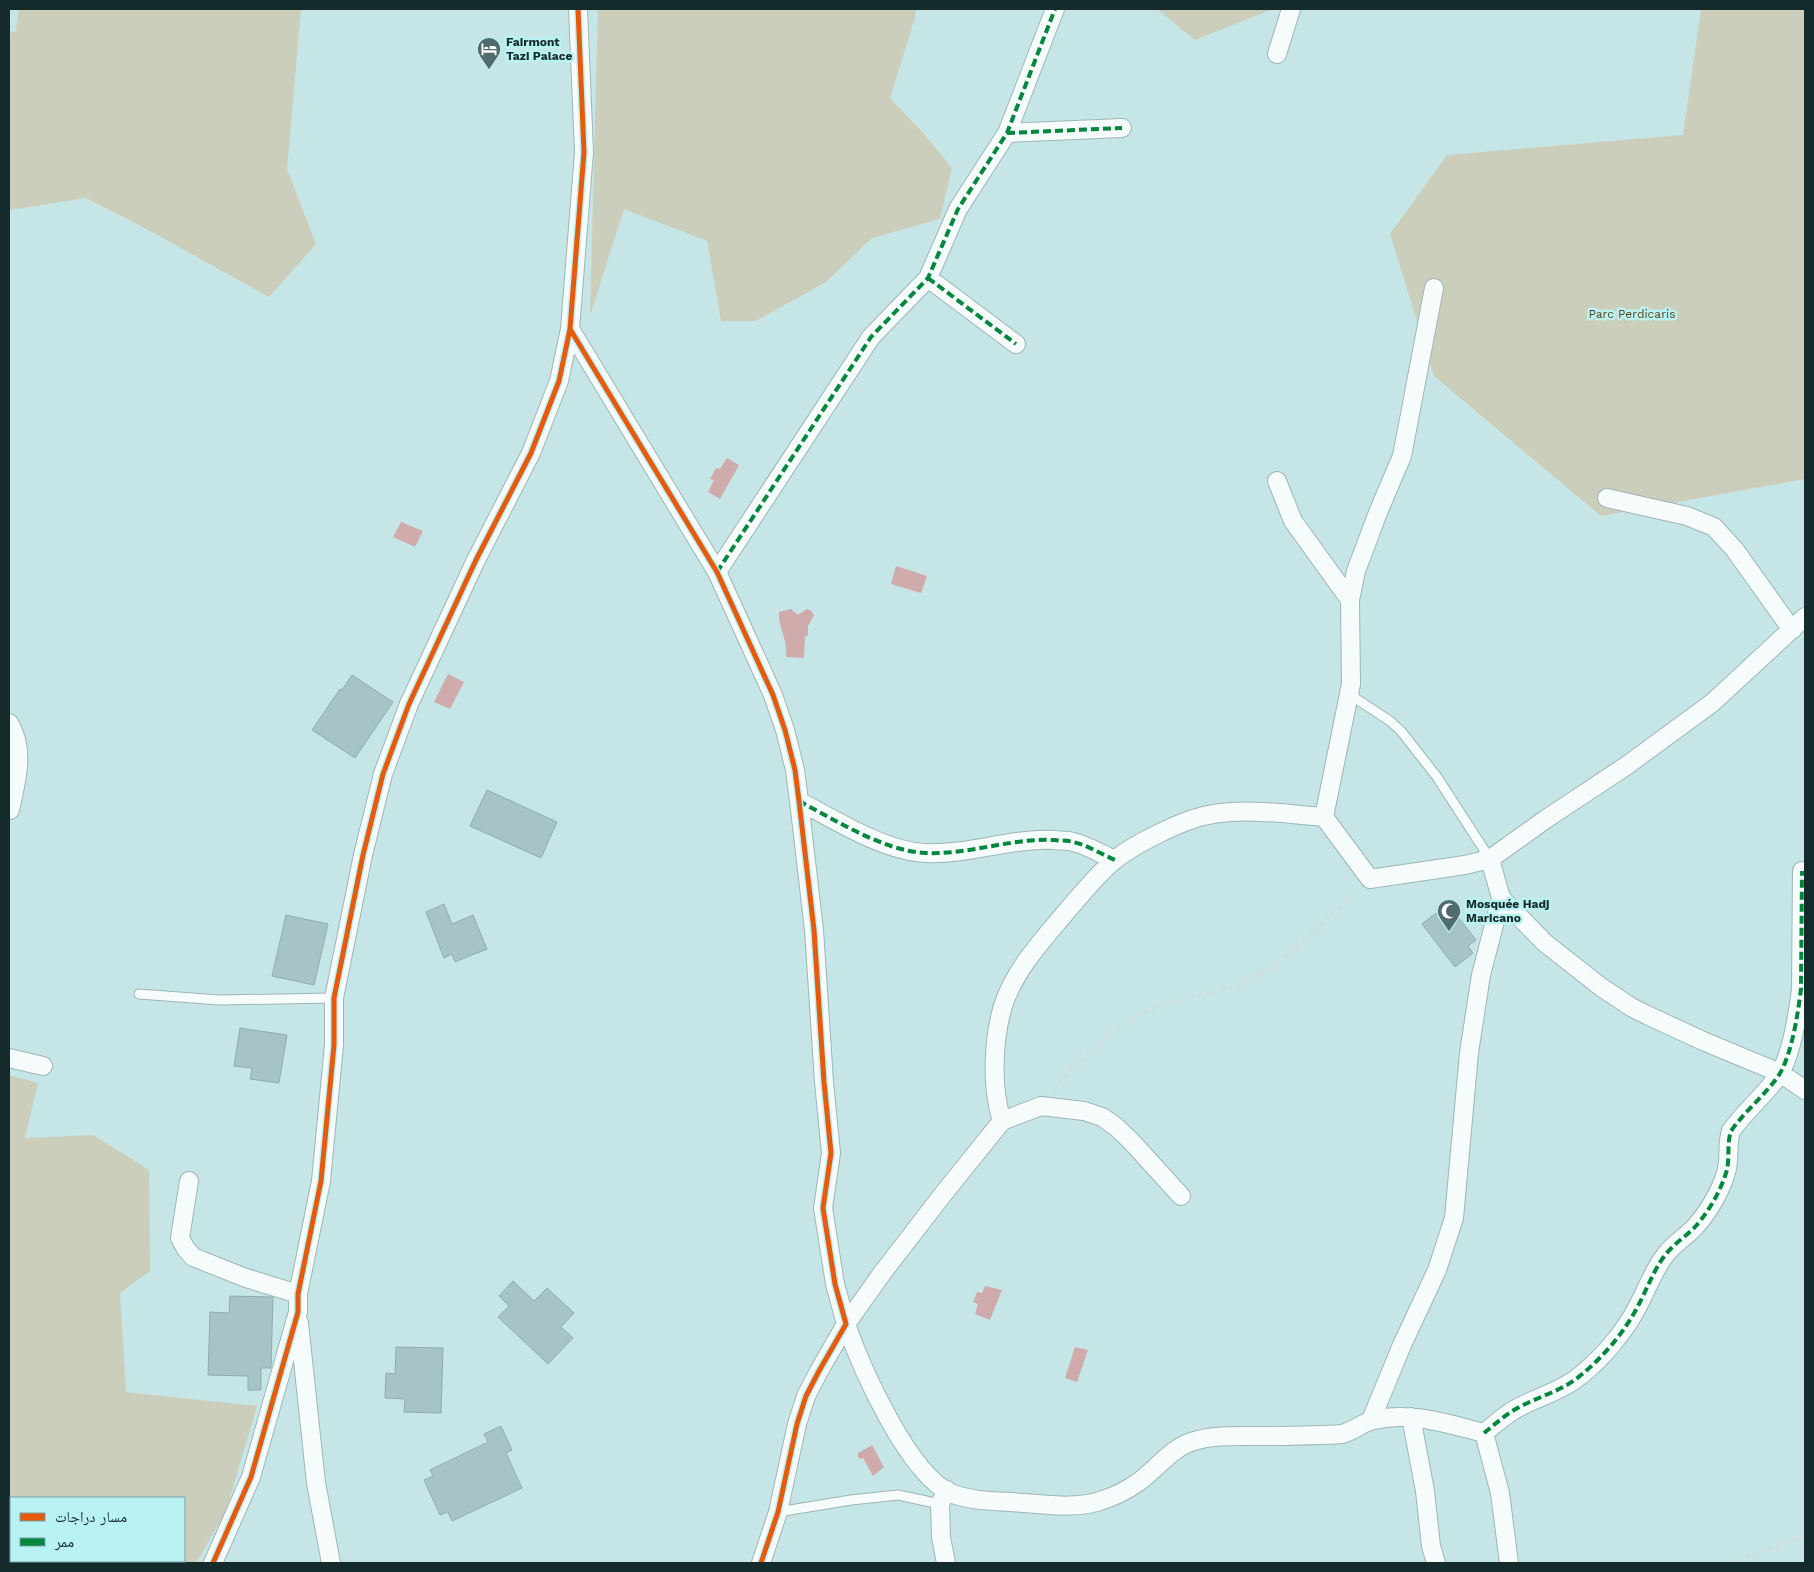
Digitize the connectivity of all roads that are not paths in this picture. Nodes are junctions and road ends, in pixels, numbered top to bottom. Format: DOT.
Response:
graph roads {
  1 [pos="578,9"];
  2 [pos="1055,9"];
  3 [pos="1290,9"];
  4 [pos="1277,54"];
  5 [pos="1122,128"];
  6 [pos="1006,133"];
  7 [pos="928,278"];
  8 [pos="1434,288"];
  9 [pos="570,329"];
  10 [pos="1016,344"];
  11 [pos="1277,481"];
  12 [pos="1607,498"];
  13 [pos="717,572"];
  14 [pos="1350,600"];
  15 [pos="1805,617"];
  16 [pos="1792,630"];
  17 [pos="1351,684"];
  18 [pos="9,723"];
  19 [pos="799,801"];
  20 [pos="10,810"];
  21 [pos="1324,817"];
  22 [pos="1490,859"];
  23 [pos="1115,860"];
  24 [pos="1802,871"];
  25 [pos="1501,898"];
  26 [pos="139,994"];
  27 [pos="334,998"];
  28 [pos="9,1058"];
  29 [pos="43,1066"];
  30 [pos="1780,1073"];
  31 [pos="1805,1090"];
  32 [pos="1002,1122"];
  33 [pos="189,1182"];
  34 [pos="1181,1196"];
  35 [pos="298,1294"];
  36 [pos="298,1312"];
  37 [pos="846,1324"];
  38 [pos="1411,1416"];
  39 [pos="1371,1420"];
  40 [pos="1484,1433"];
  41 [pos="943,1497"];
  42 [pos="778,1512"];
  43 [pos="213,1563"];
  44 [pos="331,1563"];
  45 [pos="762,1563"];
  46 [pos="946,1563"];
  47 [pos="1436,1563"];
  48 [pos="1509,1563"];
  1 -- 9 [label="street"];
  2 -- 6 [label="street"];
  3 -- 4 [label="street"];
  5 -- 6 [label="street"];
  6 -- 7 [label="street"];
  7 -- 10 [label="street"];
  7 -- 13 [label="street"];
  8 -- 14 [label="street"];
  9 -- 13 [label="street"];
  9 -- 27 [label="street"];
  11 -- 14 [label="street"];
  12 -- 16 [label="street"];
  13 -- 19 [label="street"];
  14 -- 17 [label="street"];
  15 -- 16 [label="street"];
  16 -- 22 [label="street"];
  17 -- 21 [label="street"];
  17 -- 22 [label="lane"];
  18 -- 20 [label="street"];
  19 -- 23 [label="street"];
  19 -- 37 [label="street"];
  21 -- 22 [label="street"];
  21 -- 23 [label="street"];
  22 -- 25 [label="street"];
  23 -- 32 [label="street"];
  24 -- 30 [label="street"];
  25 -- 30 [label="street"];
  25 -- 39 [label="street"];
  26 -- 27 [label="lane"];
  27 -- 35 [label="street"];
  28 -- 29 [label="street"];
  30 -- 31 [label="street"];
  30 -- 40 [label="street"];
  32 -- 34 [label="street"];
  32 -- 37 [label="street"];
  33 -- 35 [label="street"];
  35 -- 36 [label="street"];
  36 -- 43 [label="street"];
  36 -- 44 [label="street"];
  37 -- 41 [label="street"];
  37 -- 42 [label="street"];
  38 -- 39 [label="street"];
  38 -- 40 [label="street"];
  38 -- 47 [label="street"];
  39 -- 41 [label="street"];
  40 -- 48 [label="street"];
  41 -- 42 [label="lane"];
  41 -- 46 [label="street"];
  42 -- 45 [label="street"];
}
